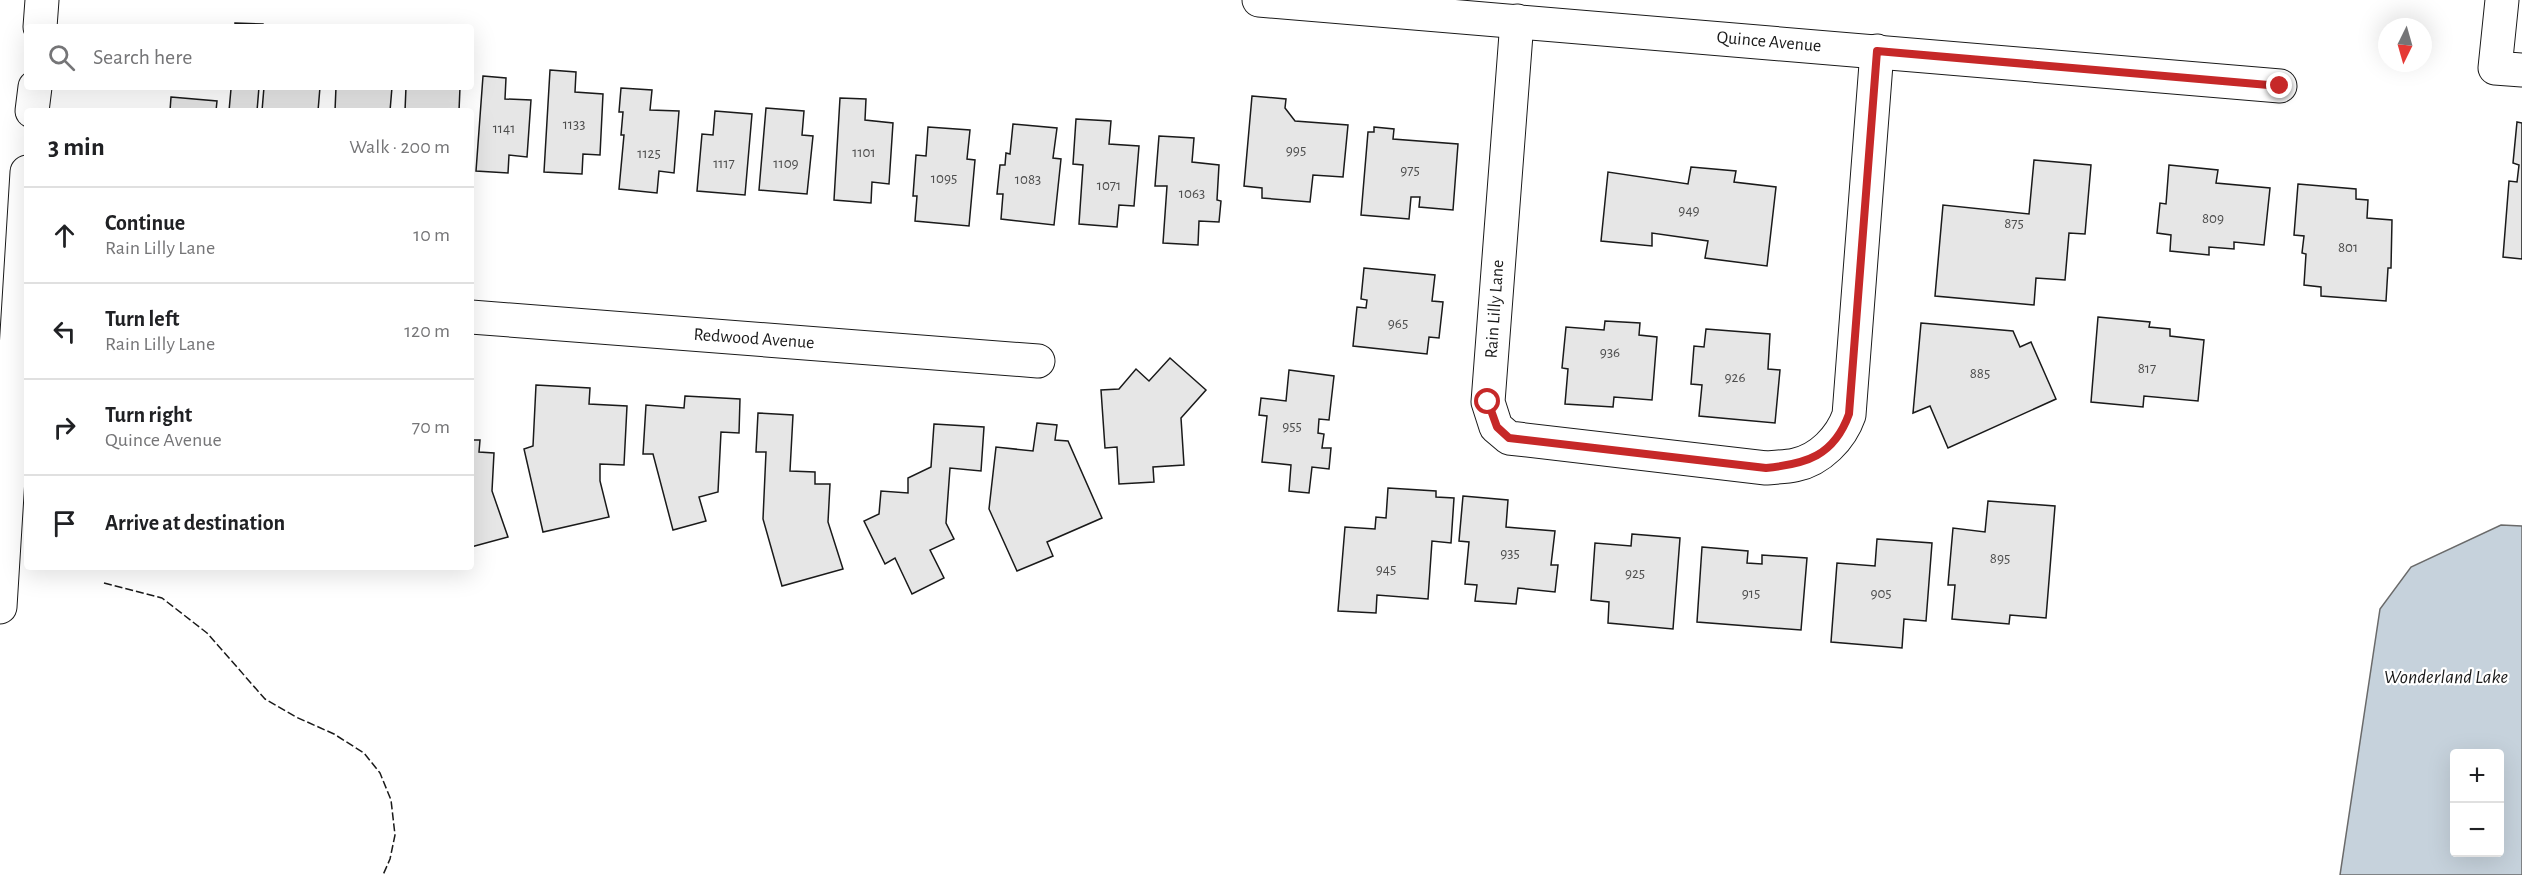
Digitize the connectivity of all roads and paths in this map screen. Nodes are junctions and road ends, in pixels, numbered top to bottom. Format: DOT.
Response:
graph roads {
  1 [pos="42,0"];
  2 [pos="1259,0"];
  3 [pos="2502,0"];
  4 [pos="1517,21"];
  5 [pos="40,24"];
  6 [pos="1877,51"];
  7 [pos="2509,69"];
  8 [pos="2280,86"];
  9 [pos="35,90"];
  10 [pos="32,108"];
  11 [pos="24,222"];
  12 [pos="474,317"];
  13 [pos="1038,361"];
  14 [pos="14,389"];
  15 [pos="0,607"];
  1 -- 5 [label="street"];
  2 -- 4 [label="street, Quince Avenue"];
  3 -- 7 [label="street"];
  4 -- 6 [label="street, Quince Avenue"];
  4 -- 6 [label="street, Rain Lilly Lane"];
  6 -- 8 [label="street, Quince Avenue"];
  9 -- 10 [label="street"];
  11 -- 14 [label="street"];
  12 -- 13 [label="street, Redwood Avenue"];
  14 -- 15 [label="street"];
}
